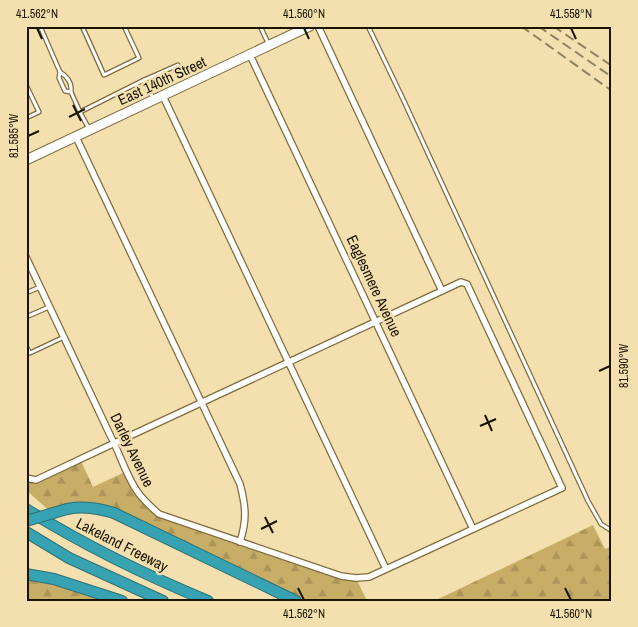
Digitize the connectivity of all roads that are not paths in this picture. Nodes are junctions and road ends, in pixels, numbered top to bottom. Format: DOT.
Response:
graph roads {
  1 [pos="40,26"];
  2 [pos="82,26"];
  3 [pos="124,26"];
  4 [pos="260,26"];
  5 [pos="310,26"];
  6 [pos="318,26"];
  7 [pos="368,26"];
  8 [pos="269,46"];
  9 [pos="250,55"];
  10 [pos="178,65"];
  11 [pos="60,72"];
  12 [pos="144,80"];
  13 [pos="26,85"];
  14 [pos="71,92"];
  15 [pos="163,96"];
  16 [pos="154,100"];
  17 [pos="80,112"];
  18 [pos="26,118"];
  19 [pos="89,130"];
  20 [pos="76,137"];
  21 [pos="26,160"];
  22 [pos="26,257"];
  23 [pos="40,286"];
  24 [pos="442,291"];
  25 [pos="26,293"];
  26 [pos="50,307"];
  27 [pos="26,318"];
  28 [pos="376,321"];
  29 [pos="64,338"];
  30 [pos="26,346"];
  31 [pos="289,361"];
  32 [pos="202,402"];
  33 [pos="114,443"];
  34 [pos="28,478"];
  35 [pos="26,500"];
  36 [pos="26,509"];
  37 [pos="26,521"];
  38 [pos="474,530"];
  39 [pos="612,531"];
  40 [pos="26,532"];
  41 [pos="66,533"];
  42 [pos="240,542"];
  43 [pos="386,569"];
  44 [pos="26,574"];
  45 [pos="122,601"];
  46 [pos="163,601"];
  47 [pos="208,601"];
  48 [pos="296,601"];
  1 -- 11 [label="lane"];
  2 -- 3 [label="lane"];
  4 -- 8 [label="lane"];
  5 -- 8 [label="street, East 140th Street"];
  6 -- 24 [label="street"];
  7 -- 39 [label="lane"];
  8 -- 9 [label="street, East 140th Street"];
  9 -- 15 [label="street, East 140th Street"];
  9 -- 28 [label="street, Eaglesmere Avenue"];
  10 -- 12 [label="lane"];
  11 -- 14 [label="lane"];
  11 -- 14 [label="lane"];
  12 -- 16 [label="lane"];
  12 -- 17 [label="lane"];
  13 -- 18 [label="lane"];
  14 -- 17 [label="lane"];
  15 -- 16 [label="street, East 140th Street"];
  15 -- 31 [label="street"];
  16 -- 19 [label="street, East 140th Street"];
  17 -- 19 [label="lane"];
  19 -- 20 [label="street, East 140th Street"];
  20 -- 21 [label="street, East 140th Street"];
  20 -- 32 [label="street"];
  22 -- 23 [label="street, Darley Avenue"];
  23 -- 25 [label="lane"];
  23 -- 26 [label="street, Darley Avenue"];
  24 -- 28 [label="street"];
  24 -- 38 [label="street, Darley Avenue"];
  26 -- 27 [label="lane"];
  26 -- 29 [label="street, Darley Avenue"];
  28 -- 31 [label="street"];
  28 -- 38 [label="street, Eaglesmere Avenue"];
  29 -- 30 [label="lane"];
  29 -- 33 [label="street, Darley Avenue"];
  31 -- 32 [label="street"];
  31 -- 43 [label="street"];
  32 -- 33 [label="street"];
  32 -- 42 [label="street"];
  33 -- 34 [label="street"];
  33 -- 42 [label="street, Darley Avenue"];
  35 -- 41 [label="highway"];
  36 -- 41 [label="highway, Lakeland Freeway"];
  37 -- 48 [label="highway, bridge"];
  38 -- 43 [label="street, Darley Avenue"];
  40 -- 46 [label="highway"];
  41 -- 47 [label="highway, Lakeland Freeway"];
  42 -- 43 [label="street, Darley Avenue"];
  44 -- 45 [label="highway"];
}
